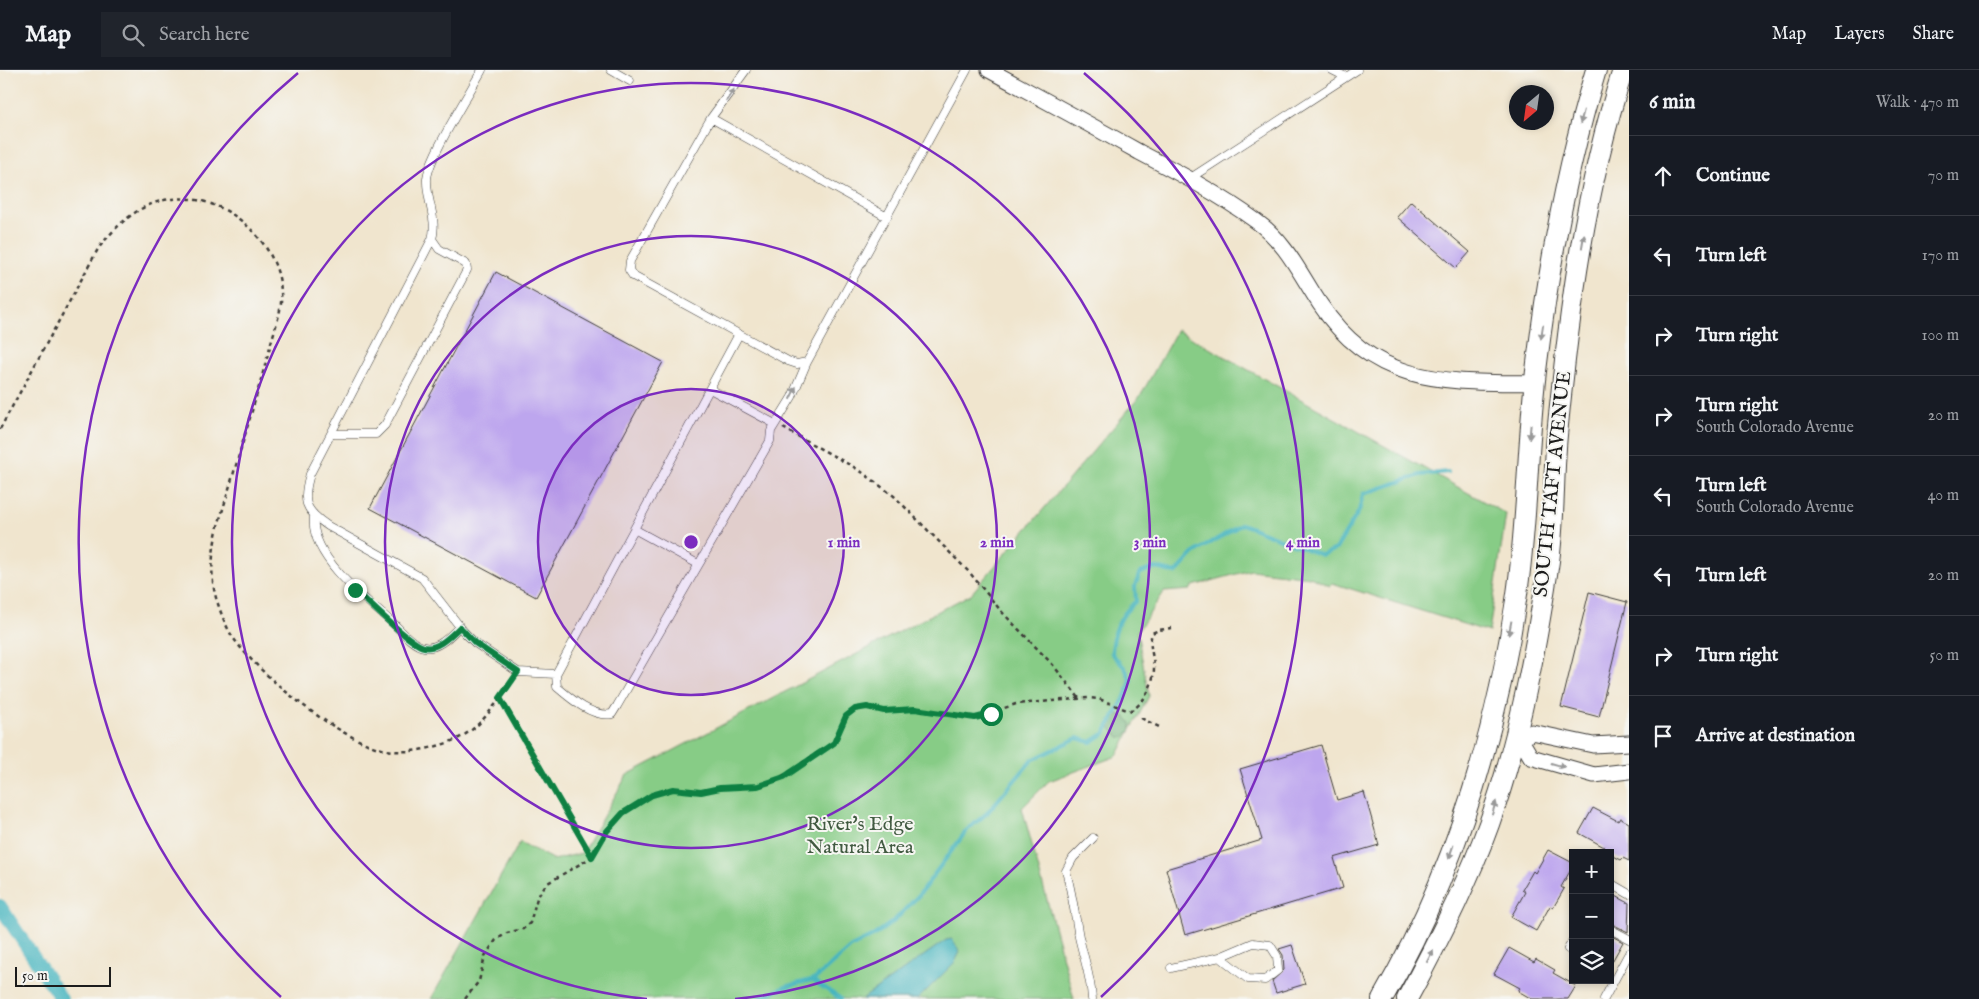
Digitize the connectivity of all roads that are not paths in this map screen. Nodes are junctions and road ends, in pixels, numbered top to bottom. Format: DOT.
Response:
graph roads {
  1 [pos="482,70"];
  2 [pos="611,70"];
  3 [pos="746,70"];
  4 [pos="967,70"];
  5 [pos="989,70"];
  6 [pos="1332,70"];
  7 [pos="1357,70"];
  8 [pos="1596,70"];
  9 [pos="1623,70"];
  10 [pos="1346,77"];
  11 [pos="630,81"];
  12 [pos="711,118"];
  13 [pos="1189,179"];
  14 [pos="886,217"];
  15 [pos="432,239"];
  16 [pos="1577,281"];
  17 [pos="740,334"];
  18 [pos="807,362"];
  19 [pos="1535,383"];
  20 [pos="710,389"];
  21 [pos="775,424"];
  22 [pos="331,434"];
  23 [pos="314,517"];
  24 [pos="1552,523"];
  25 [pos="634,529"];
  26 [pos="698,564"];
  27 [pos="1516,597"];
  28 [pos="460,627"];
  29 [pos="556,674"];
  30 [pos="1517,740"];
  31 [pos="1629,743"];
  32 [pos="1629,771"];
  33 [pos="1460,825"];
  34 [pos="1094,838"];
  35 [pos="1614,885"];
  36 [pos="1629,894"];
  37 [pos="1614,931"];
  38 [pos="1629,939"];
  39 [pos="1629,953"];
  40 [pos="1220,957"];
  41 [pos="1171,968"];
  42 [pos="1614,974"];
  43 [pos="1610,984"];
  44 [pos="1092,999"];
  45 [pos="1382,999"];
  46 [pos="1407,999"];
  47 [pos="1604,999"];
  1 -- 15 [label="lane"];
  2 -- 11 [label="lane"];
  12 -- 3 [label="lane, one-way"];
  4 -- 14 [label="lane"];
  5 -- 13 [label="street"];
  6 -- 10 [label="lane"];
  7 -- 10 [label="lane"];
  8 -- 19 [label="main road, SOUTH TAFT AVENUE, one-way"];
  16 -- 9 [label="main road, SOUTH TAFT AVENUE, one-way"];
  10 -- 13 [label="lane"];
  12 -- 14 [label="lane"];
  12 -- 17 [label="lane"];
  13 -- 19 [label="street"];
  14 -- 18 [label="lane"];
  15 -- 22 [label="lane"];
  15 -- 22 [label="lane"];
  16 -- 19 [label="main road"];
  16 -- 24 [label="main road, SOUTH TAFT AVENUE"];
  17 -- 18 [label="lane"];
  17 -- 20 [label="lane"];
  21 -- 18 [label="lane, one-way"];
  19 -- 24 [label="main road"];
  19 -- 27 [label="main road, SOUTH TAFT AVENUE, one-way"];
  20 -- 21 [label="lane"];
  20 -- 25 [label="lane"];
  21 -- 26 [label="lane"];
  22 -- 23 [label="lane"];
  23 -- 28 [label="lane"];
  23 -- 28 [label="lane"];
  24 -- 30 [label="main road, SOUTH TAFT AVENUE"];
  25 -- 26 [label="lane"];
  25 -- 29 [label="lane"];
  26 -- 29 [label="lane"];
  27 -- 30 [label="main road"];
  27 -- 33 [label="main road, SOUTH TAFT AVENUE, one-way"];
  28 -- 29 [label="lane"];
  30 -- 31 [label="street"];
  30 -- 32 [label="street, one-way"];
  30 -- 33 [label="main road"];
  46 -- 30 [label="main road, SOUTH TAFT AVENUE, one-way"];
  33 -- 45 [label="main road, SOUTH TAFT AVENUE, one-way"];
  34 -- 44 [label="lane"];
  35 -- 36 [label="lane"];
  37 -- 38 [label="lane"];
  39 -- 42 [label="lane"];
  40 -- 40 [label="lane"];
  40 -- 41 [label="lane"];
  43 -- 47 [label="lane"];
}
